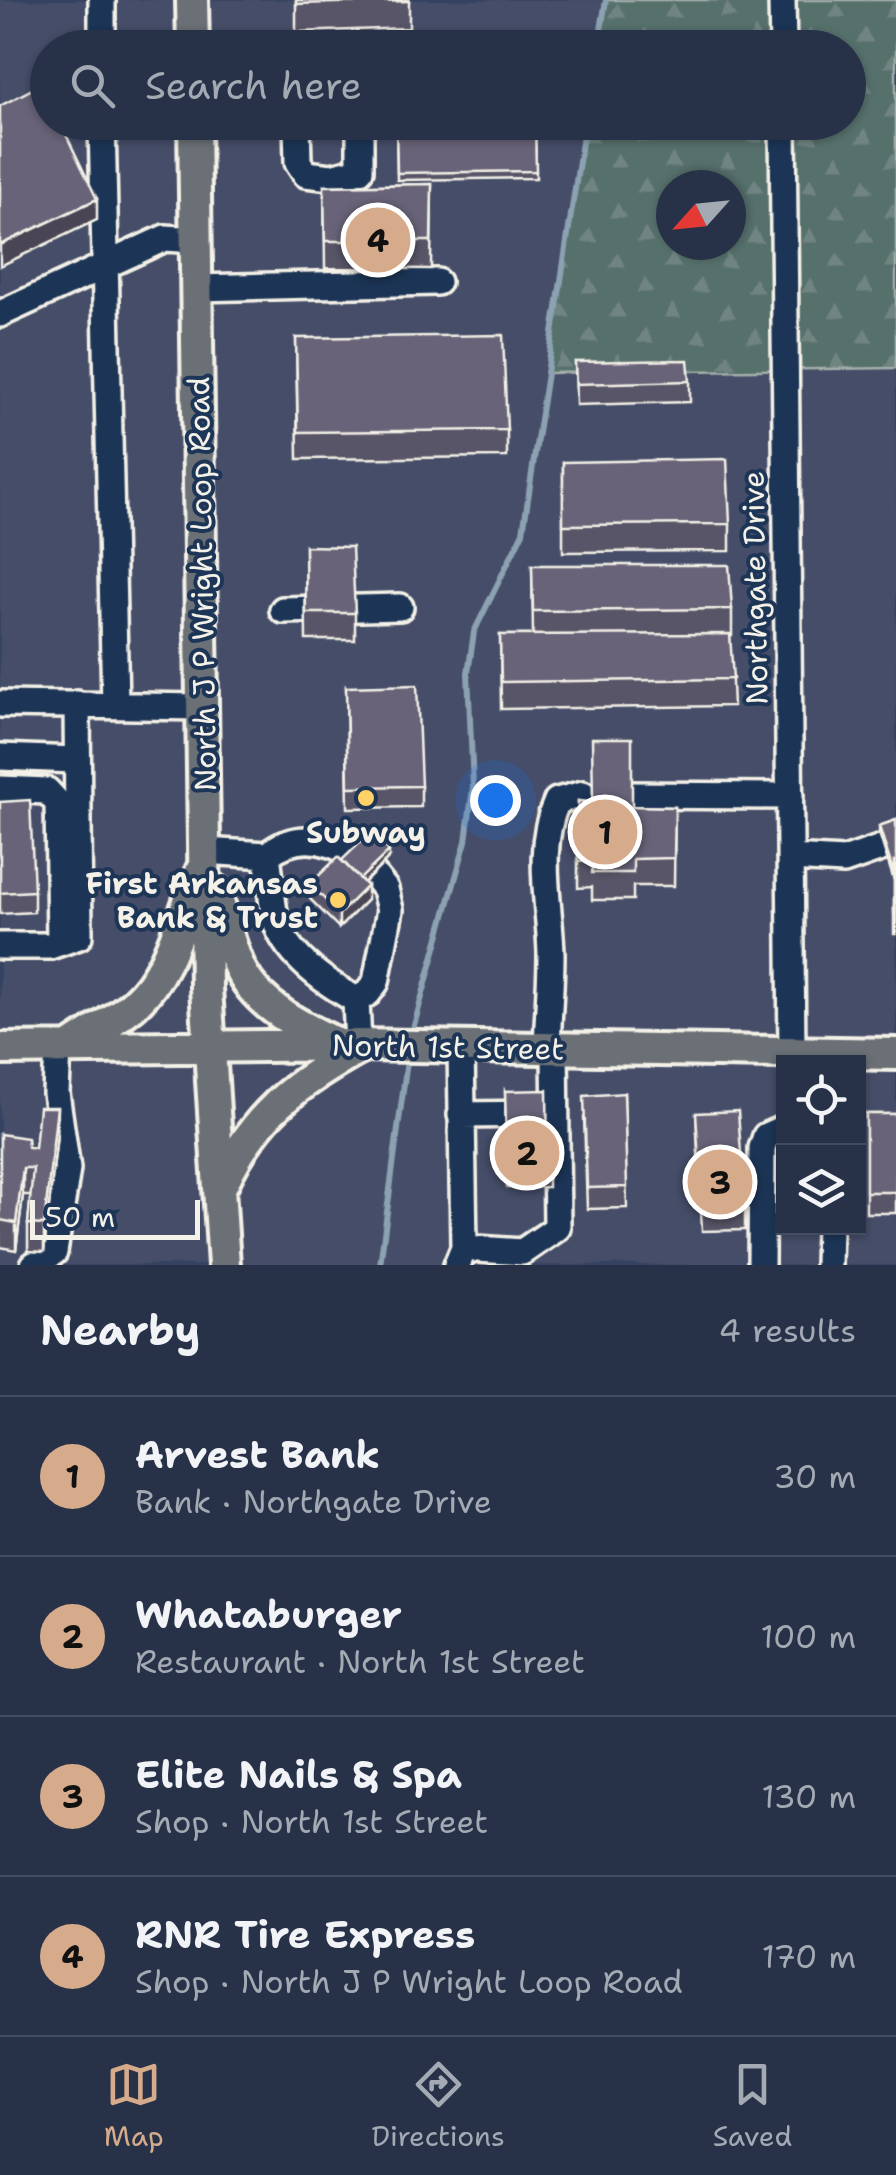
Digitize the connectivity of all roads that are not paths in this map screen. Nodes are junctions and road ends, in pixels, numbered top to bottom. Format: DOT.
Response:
graph roads {
  1 [pos="102,0"];
  2 [pos="192,0"];
  3 [pos="782,0"];
  4 [pos="102,30"];
  5 [pos="193,30"];
  6 [pos="783,30"];
  7 [pos="102,140"];
  8 [pos="194,140"];
  9 [pos="297,140"];
  10 [pos="360,140"];
  11 [pos="784,140"];
  12 [pos="196,240"];
  13 [pos="104,266"];
  14 [pos="436,282"];
  15 [pos="197,288"];
  16 [pos="0,314"];
  17 [pos="400,607"];
  18 [pos="284,610"];
  19 [pos="0,704"];
  20 [pos="77,704"];
  21 [pos="114,704"];
  22 [pos="204,706"];
  23 [pos="0,757"];
  24 [pos="75,760"];
  25 [pos="0,774"];
  26 [pos="0,789"];
  27 [pos="583,794"];
  28 [pos="624,795"];
  29 [pos="790,796"];
  30 [pos="58,803"];
  31 [pos="884,847"];
  32 [pos="267,855"];
  33 [pos="353,856"];
  34 [pos="205,857"];
  35 [pos="790,858"];
  36 [pos="372,874"];
  37 [pos="60,942"];
  38 [pos="0,946"];
  39 [pos="356,1000"];
  40 [pos="354,1045"];
  41 [pos="208,1046"];
  42 [pos="461,1046"];
  43 [pos="0,1048"];
  44 [pos="64,1048"];
  45 [pos="551,1048"];
  46 [pos="792,1052"];
  47 [pos="896,1054"];
  48 [pos="810,1055"];
  49 [pos="866,1056"];
  50 [pos="558,1114"];
  51 [pos="462,1115"];
  52 [pos="776,1132"];
  53 [pos="219,1189"];
  54 [pos="829,1235"];
  55 [pos="460,1256"];
  56 [pos="34,1265"];
  57 [pos="224,1265"];
  58 [pos="761,1265"];
  59 [pos="828,1265"];
  1 -- 4 [label="street"];
  2 -- 5 [label="main road"];
  3 -- 6 [label="street"];
  7 -- 13 [label="street"];
  8 -- 12 [label="main road, North J P Wright Loop Road"];
  9 -- 10 [label="street"];
  11 -- 29 [label="street, Northgate Drive"];
  12 -- 13 [label="street"];
  12 -- 15 [label="main road, North J P Wright Loop Road"];
  13 -- 16 [label="street"];
  13 -- 21 [label="street"];
  14 -- 15 [label="street"];
  15 -- 22 [label="main road, North J P Wright Loop Road"];
  17 -- 18 [label="street"];
  19 -- 20 [label="street"];
  20 -- 21 [label="street"];
  20 -- 24 [label="street"];
  21 -- 22 [label="street"];
  22 -- 34 [label="main road, North J P Wright Loop Road"];
  23 -- 24 [label="street"];
  24 -- 37 [label="street"];
  25 -- 30 [label="street"];
  26 -- 30 [label="street"];
  27 -- 45 [label="street"];
  28 -- 29 [label="street"];
  29 -- 35 [label="street, Northgate Drive"];
  30 -- 37 [label="street"];
  31 -- 35 [label="street"];
  32 -- 33 [label="street"];
  32 -- 34 [label="street"];
  32 -- 39 [label="street"];
  34 -- 40 [label="main road"];
  34 -- 41 [label="main road, North J P Wright Loop Road"];
  34 -- 44 [label="main road"];
  35 -- 46 [label="street, Northgate Drive"];
  36 -- 39 [label="street"];
  37 -- 38 [label="street"];
  39 -- 40 [label="street"];
  40 -- 41 [label="main road, North 1st Street"];
  40 -- 42 [label="main road, North 1st Street"];
  40 -- 53 [label="main road"];
  41 -- 44 [label="main road, North 1st Street"];
  41 -- 53 [label="main road, North J P Wright Loop Road"];
  42 -- 45 [label="main road, North 1st Street"];
  42 -- 51 [label="street"];
  43 -- 44 [label="main road, North 1st Street"];
  44 -- 56 [label="street"];
  45 -- 46 [label="main road, North 1st Street"];
  45 -- 50 [label="street"];
  46 -- 48 [label="main road, North 1st Street"];
  47 -- 49 [label="main road, North 1st Street"];
  50 -- 51 [label="street"];
  50 -- 55 [label="street"];
  51 -- 55 [label="street"];
  52 -- 58 [label="street"];
  53 -- 57 [label="main road, North J P Wright Loop Road"];
  54 -- 59 [label="street"];
}
